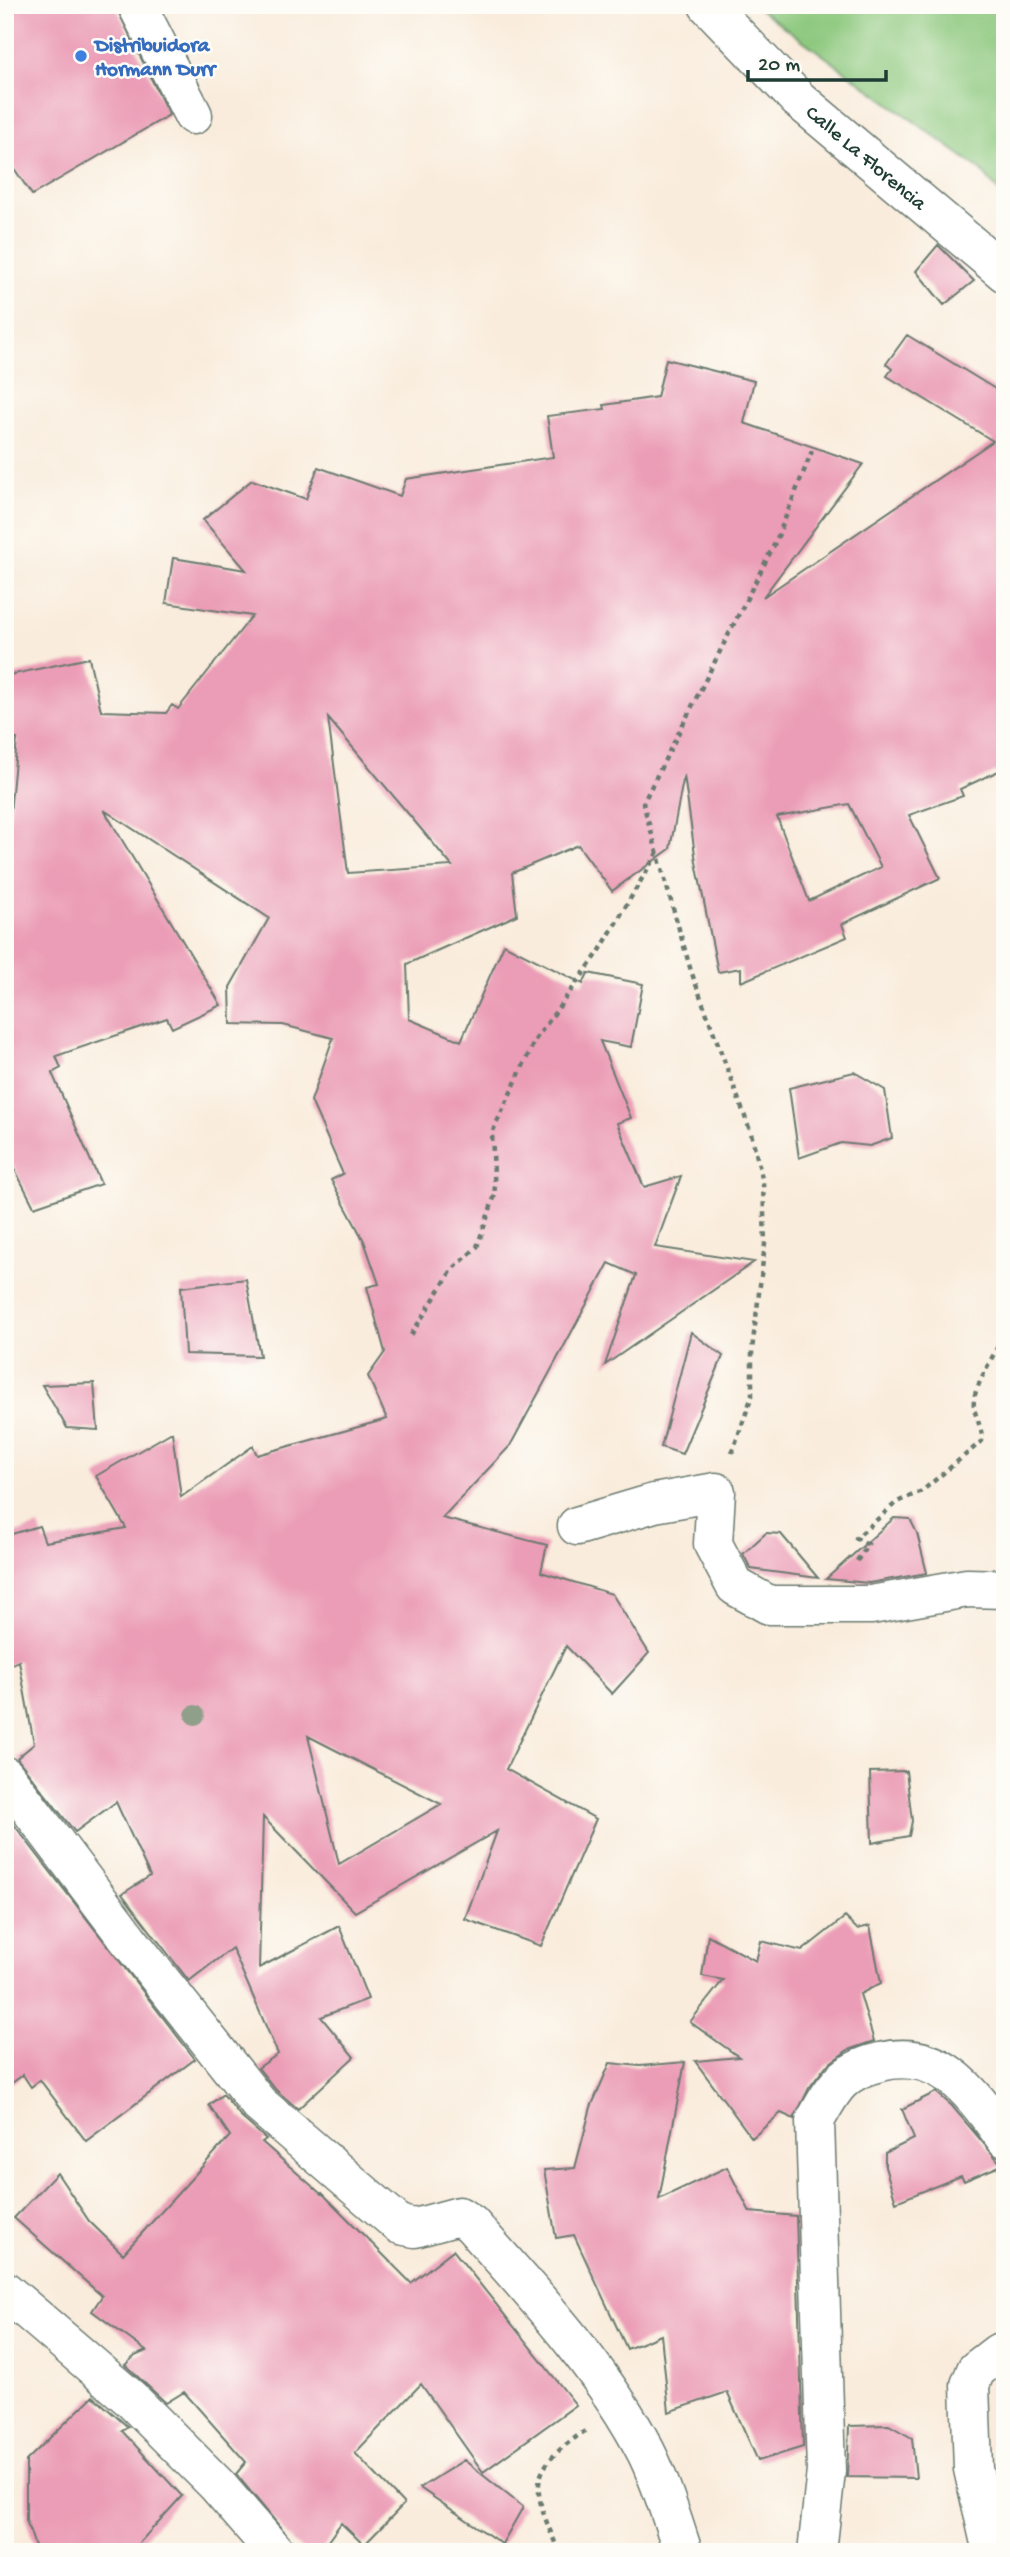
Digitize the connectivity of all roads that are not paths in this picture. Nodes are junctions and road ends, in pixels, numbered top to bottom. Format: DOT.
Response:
graph roads {
  1 [pos="137,5"];
  2 [pos="708,5"];
  3 [pos="193,115"];
  4 [pos="1005,274"];
  5 [pos="577,1526"];
  6 [pos="1005,1589"];
  7 [pos="5,1776"];
  8 [pos="1005,2138"];
  9 [pos="5,2291"];
  10 [pos="1005,2356"];
  11 [pos="275,2552"];
  12 [pos="683,2552"];
  13 [pos="817,2552"];
  14 [pos="992,2552"];
  1 -- 3 [label="street"];
  2 -- 4 [label="street, Calle La Florencia"];
  5 -- 6 [label="street"];
  7 -- 12 [label="street"];
  8 -- 13 [label="street"];
  9 -- 11 [label="street"];
  10 -- 14 [label="street"];
}
